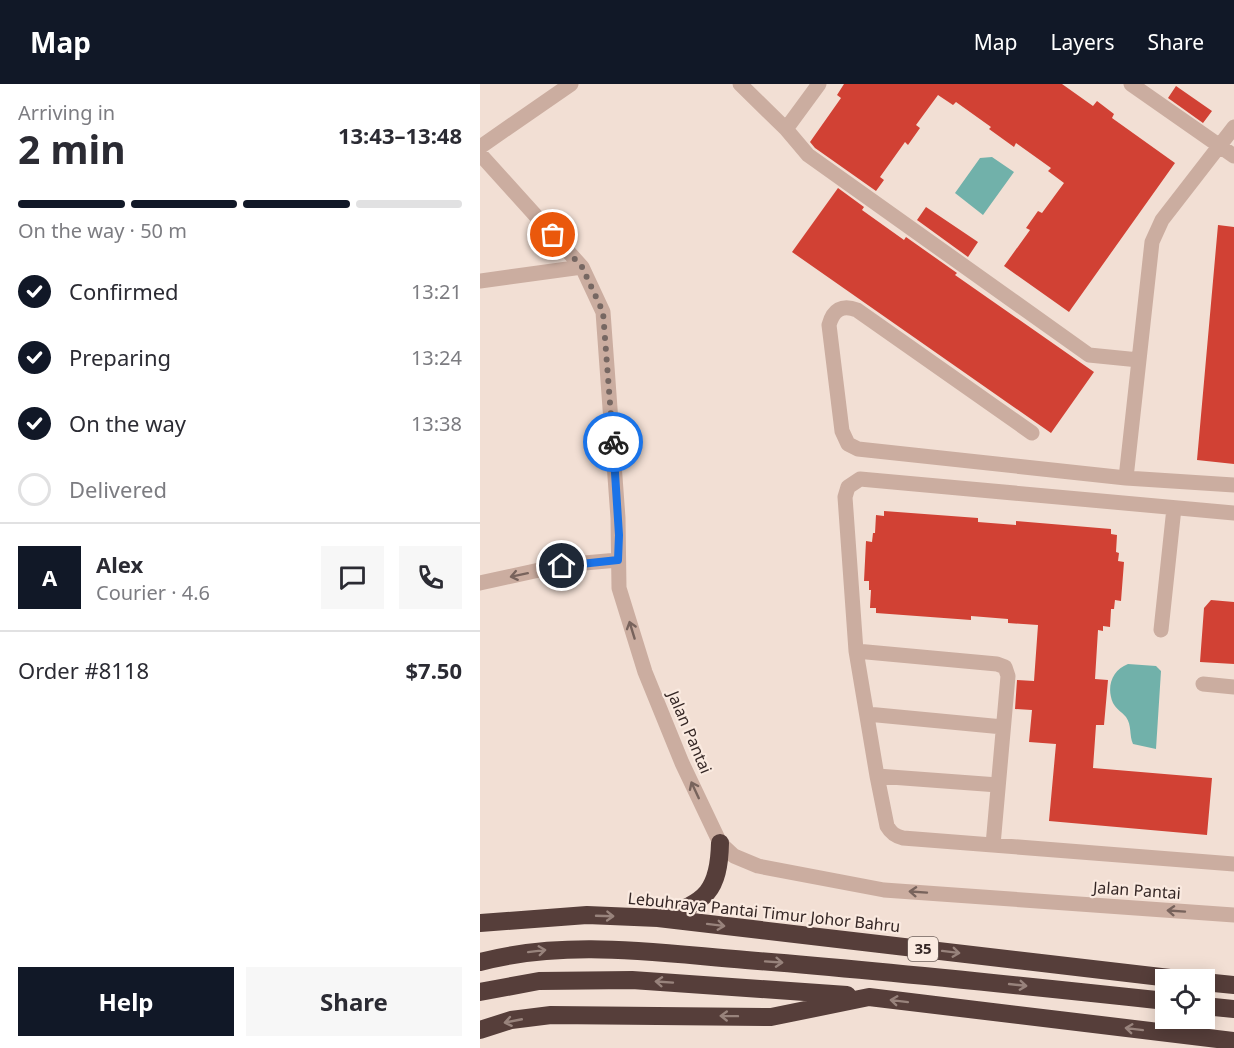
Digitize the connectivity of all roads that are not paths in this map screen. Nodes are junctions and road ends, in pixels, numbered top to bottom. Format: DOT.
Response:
graph roads {
  1 [pos="571,84"];
  2 [pos="740,84"];
  3 [pos="819,84"];
  4 [pos="1131,84"];
  5 [pos="1234,128"];
  6 [pos="786,129"];
  7 [pos="1219,146"];
  8 [pos="480,147"];
  9 [pos="480,154"];
  10 [pos="1234,156"];
  11 [pos="582,267"];
  12 [pos="480,281"];
  13 [pos="1139,360"];
  14 [pos="1032,432"];
  15 [pos="1126,478"];
  16 [pos="1234,485"];
  17 [pos="1174,508"];
  18 [pos="1234,513"];
  19 [pos="618,560"];
  20 [pos="480,583"];
  21 [pos="1161,630"];
  22 [pos="856,651"];
  23 [pos="1203,684"];
  24 [pos="1234,687"];
  25 [pos="867,714"];
  26 [pos="1003,727"];
  27 [pos="877,776"];
  28 [pos="998,785"];
  29 [pos="720,843"];
  30 [pos="993,845"];
  31 [pos="1234,864"];
  32 [pos="1234,915"];
  33 [pos="658,918"];
  34 [pos="480,923"];
  35 [pos="480,962"];
  36 [pos="1155,976"];
  37 [pos="1215,983"];
  38 [pos="1234,985"];
  39 [pos="480,992"];
  40 [pos="869,997"];
  41 [pos="1155,1000"];
  42 [pos="1215,1007"];
  43 [pos="1234,1009"];
  44 [pos="480,1030"];
  45 [pos="1234,1041"];
  1 -- 8 [label="street"];
  2 -- 6 [label="street"];
  3 -- 6 [label="street"];
  4 -- 7 [label="street"];
  5 -- 7 [label="street"];
  6 -- 13 [label="street"];
  7 -- 10 [label="street"];
  7 -- 13 [label="street"];
  9 -- 11 [label="street, Jalan Pantai"];
  11 -- 12 [label="street"];
  11 -- 19 [label="street, Jalan Pantai"];
  13 -- 15 [label="street"];
  14 -- 15 [label="street"];
  15 -- 16 [label="street"];
  17 -- 18 [label="street"];
  17 -- 21 [label="street"];
  17 -- 22 [label="street"];
  19 -- 20 [label="street, one-way"];
  29 -- 19 [label="street, Jalan Pantai, one-way"];
  22 -- 25 [label="street"];
  22 -- 26 [label="street"];
  23 -- 24 [label="street"];
  25 -- 26 [label="street"];
  25 -- 27 [label="street"];
  26 -- 28 [label="street"];
  27 -- 28 [label="street"];
  27 -- 30 [label="street"];
  28 -- 30 [label="street"];
  32 -- 29 [label="street, Jalan Pantai, one-way"];
  29 -- 33 [label="highway"];
  30 -- 31 [label="street"];
  34 -- 33 [label="highway, Lebuhraya Pantai Timur Johor Bahru / 35, one-way"];
  33 -- 36 [label="highway, Lebuhraya Pantai Timur Johor Bahru / 35, one-way"];
  35 -- 41 [label="highway, 35, one-way"];
  37 -- 38 [label="highway"];
  40 -- 39 [label="highway, one-way"];
  40 -- 44 [label="highway, one-way"];
  45 -- 40 [label="highway, one-way"];
  42 -- 43 [label="highway"];
}
